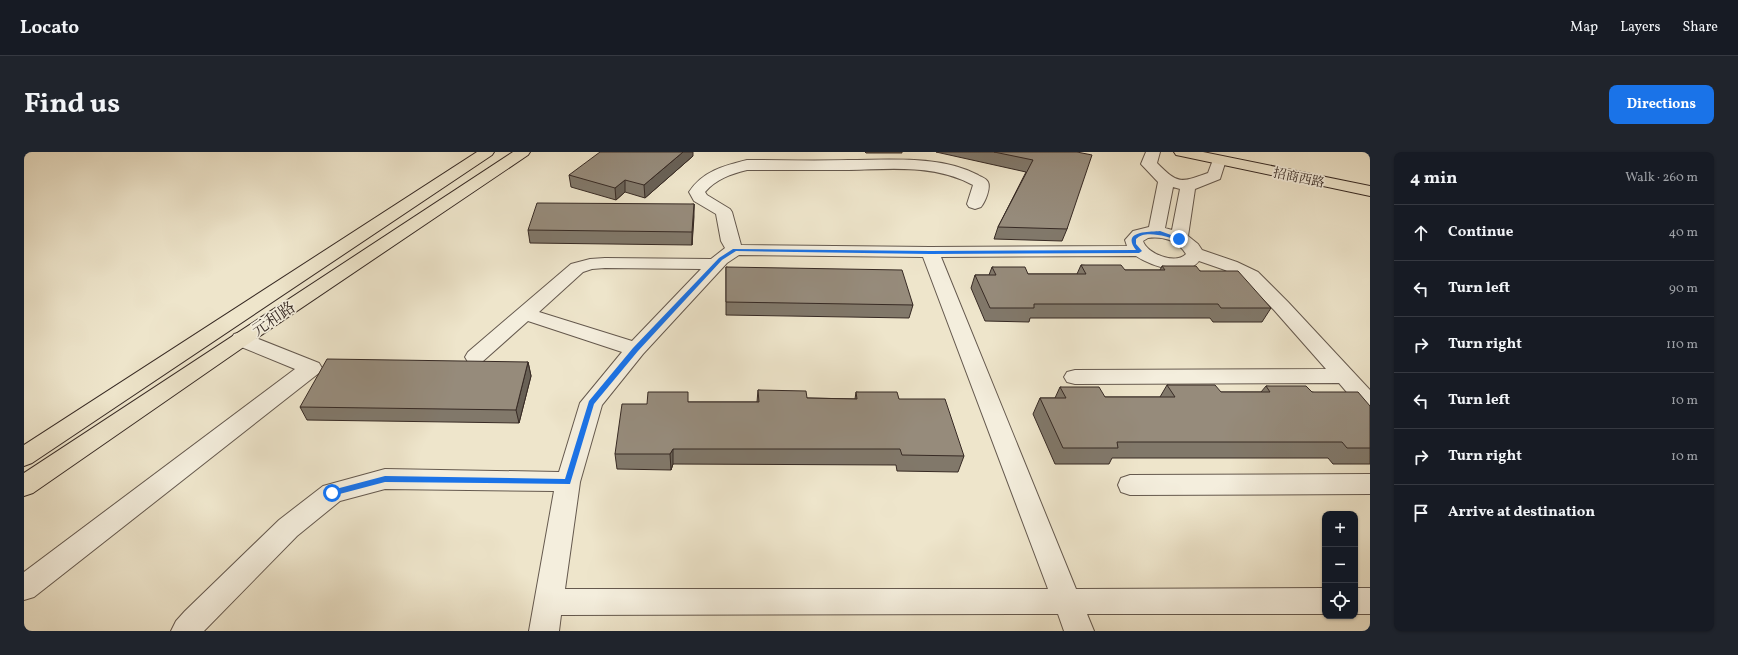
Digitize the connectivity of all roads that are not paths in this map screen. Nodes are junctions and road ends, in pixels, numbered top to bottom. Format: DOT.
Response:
graph roads {
  1 [pos="487,152"];
  2 [pos="524,152"];
  3 [pos="1153,152"];
  4 [pos="1181,152"];
  5 [pos="1244,152"];
  6 [pos="1219,160"];
  7 [pos="1370,178"];
  8 [pos="1166,181"];
  9 [pos="1188,186"];
  10 [pos="1370,191"];
  11 [pos="975,204"];
  12 [pos="1156,233"];
  13 [pos="1179,239"];
  14 [pos="734,250"];
  15 [pos="1139,251"];
  16 [pos="930,252"];
  17 [pos="1195,254"];
  18 [pos="716,264"];
  19 [pos="525,314"];
  20 [pos="241,339"];
  21 [pos="636,349"];
  22 [pos="475,357"];
  23 [pos="1344,376"];
  24 [pos="1075,377"];
  25 [pos="1370,404"];
  26 [pos="24,457"];
  27 [pos="568,482"];
  28 [pos="1370,484"];
  29 [pos="1130,485"];
  30 [pos="24,486"];
  31 [pos="24,588"];
  32 [pos="1067,601"];
  33 [pos="1322,601"];
  34 [pos="1358,601"];
  35 [pos="1370,601"];
  36 [pos="549,602"];
  37 [pos="186,631"];
  38 [pos="544,631"];
  39 [pos="1079,631"];
  1 -- 26 [label="main road, 元和路"];
  2 -- 20 [label="main road, 元和路"];
  3 -- 8 [label="street"];
  4 -- 6 [label="main road, 招商西路"];
  5 -- 7 [label="main road, 招商西路"];
  6 -- 9 [label="street"];
  6 -- 10 [label="main road, 招商西路"];
  8 -- 9 [label="street"];
  8 -- 12 [label="street"];
  9 -- 13 [label="street"];
  11 -- 14 [label="street"];
  12 -- 13 [label="street"];
  12 -- 15 [label="street"];
  13 -- 17 [label="street"];
  14 -- 16 [label="street"];
  14 -- 18 [label="street"];
  15 -- 16 [label="street"];
  15 -- 17 [label="street"];
  16 -- 32 [label="street"];
  17 -- 23 [label="street"];
  18 -- 19 [label="street"];
  18 -- 21 [label="street"];
  19 -- 21 [label="street"];
  19 -- 22 [label="street"];
  20 -- 30 [label="main road, 元和路"];
  20 -- 31 [label="street"];
  21 -- 27 [label="street"];
  23 -- 24 [label="street"];
  23 -- 25 [label="street"];
  27 -- 36 [label="street"];
  27 -- 37 [label="street"];
  28 -- 29 [label="street"];
  32 -- 33 [label="street"];
  32 -- 36 [label="street"];
  32 -- 39 [label="street"];
  34 -- 35 [label="street"];
  36 -- 38 [label="street"];
}
